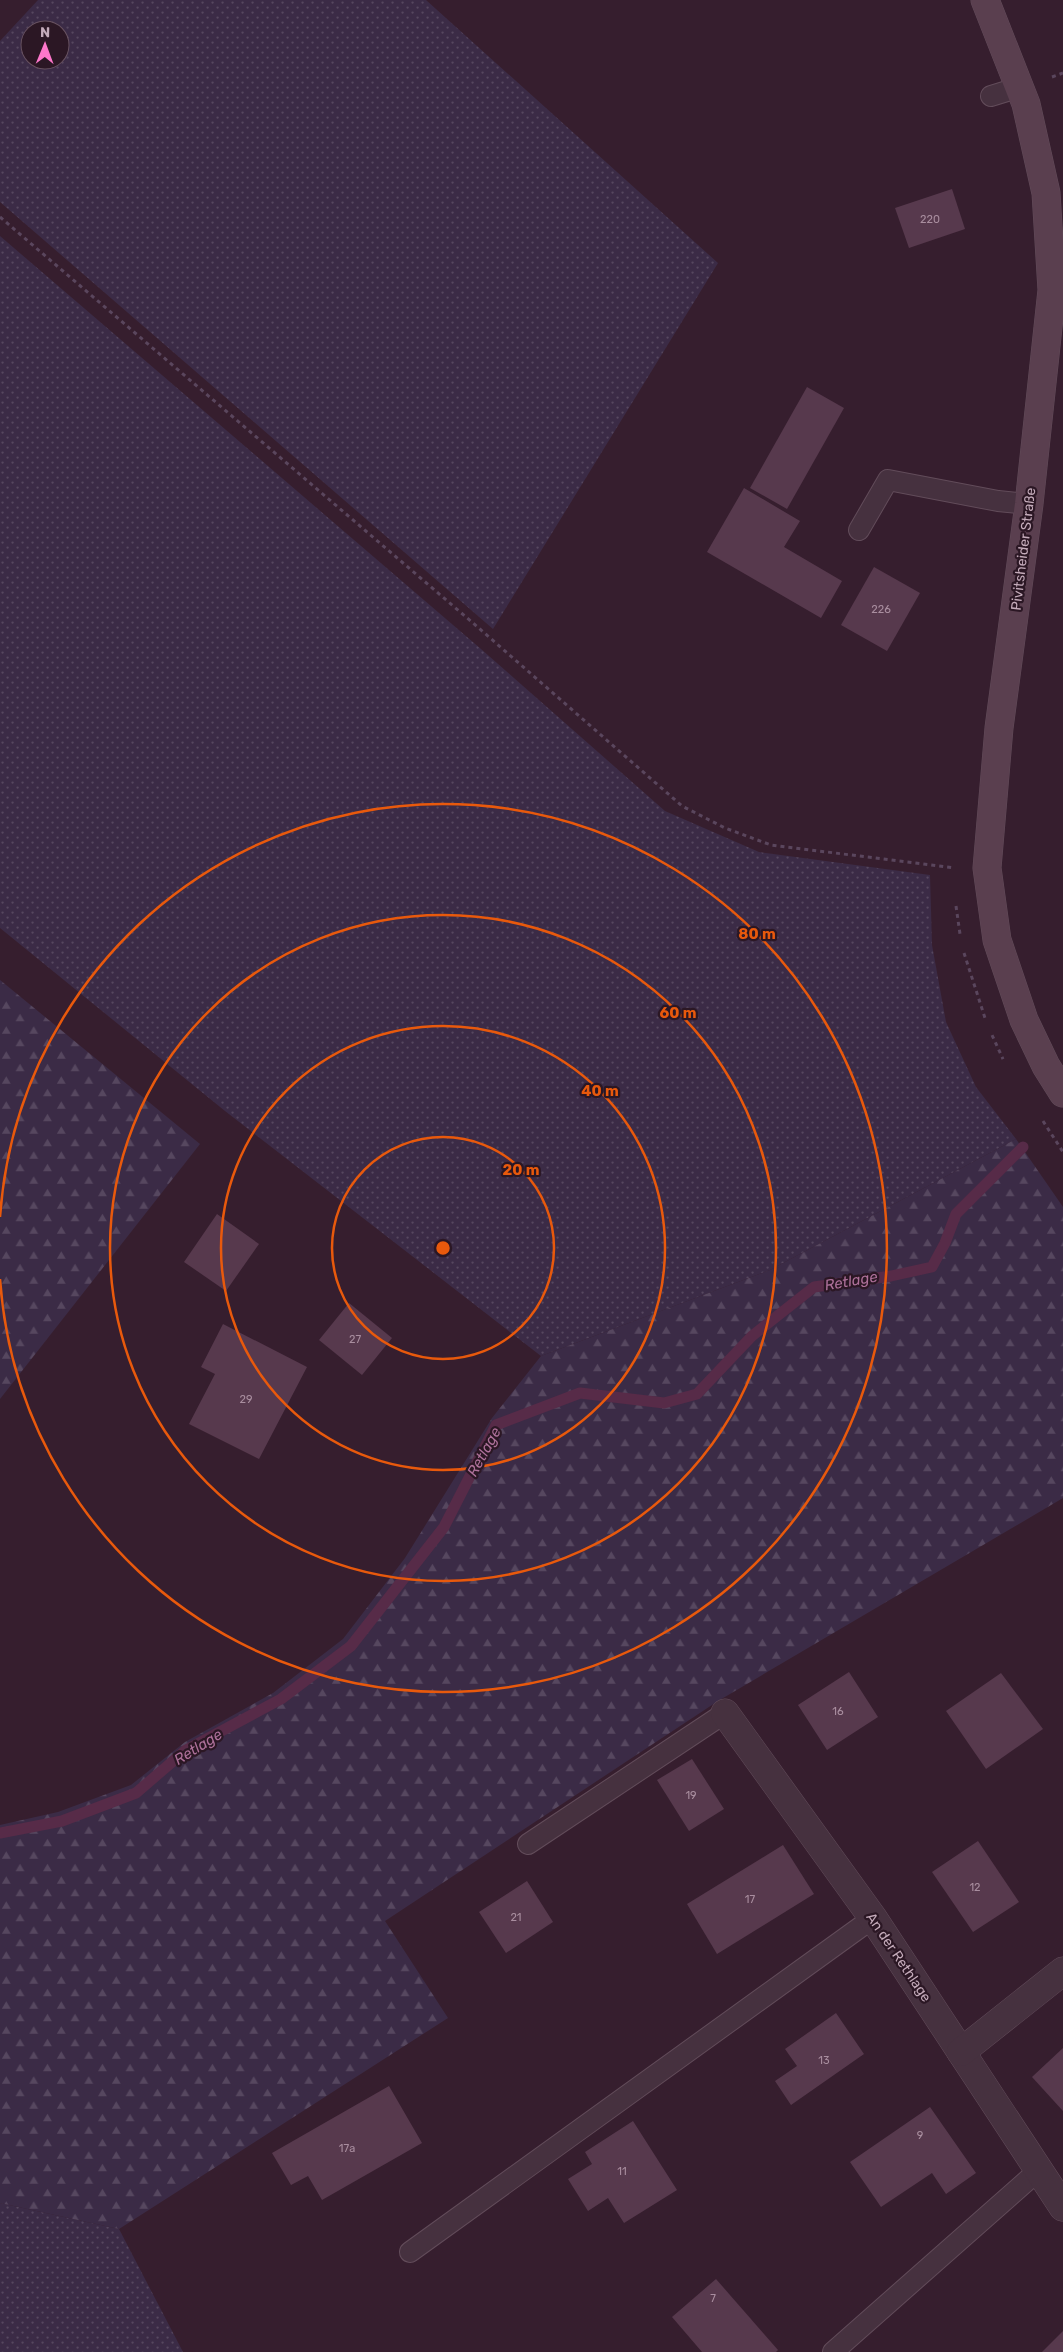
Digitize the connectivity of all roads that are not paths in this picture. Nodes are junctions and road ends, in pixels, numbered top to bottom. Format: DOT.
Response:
graph roads {
  1 [pos="985,0"];
  2 [pos="1020,87"];
  3 [pos="991,96"];
  4 [pos="1029,504"];
  5 [pos="859,530"];
  6 [pos="1063,1093"];
  7 [pos="725,1714"];
  8 [pos="528,1844"];
  9 [pos="873,1918"];
  10 [pos="1063,1971"];
  11 [pos="961,2052"];
  12 [pos="1039,2170"];
  13 [pos="1063,2207"];
  14 [pos="410,2252"];
  15 [pos="833,2352"];
  1 -- 2 [label="main road, Pivitsheider Straße"];
  2 -- 3 [label="lane"];
  2 -- 4 [label="main road, Pivitsheider Straße"];
  4 -- 5 [label="lane"];
  4 -- 6 [label="main road, Pivitsheider Straße"];
  7 -- 8 [label="lane"];
  7 -- 9 [label="street, An der Rethlage"];
  9 -- 11 [label="street, An der Rethlage"];
  9 -- 14 [label="lane"];
  10 -- 11 [label="street"];
  11 -- 12 [label="street, An der Rethlage"];
  12 -- 13 [label="street, An der Rethlage"];
  12 -- 15 [label="lane"];
}
